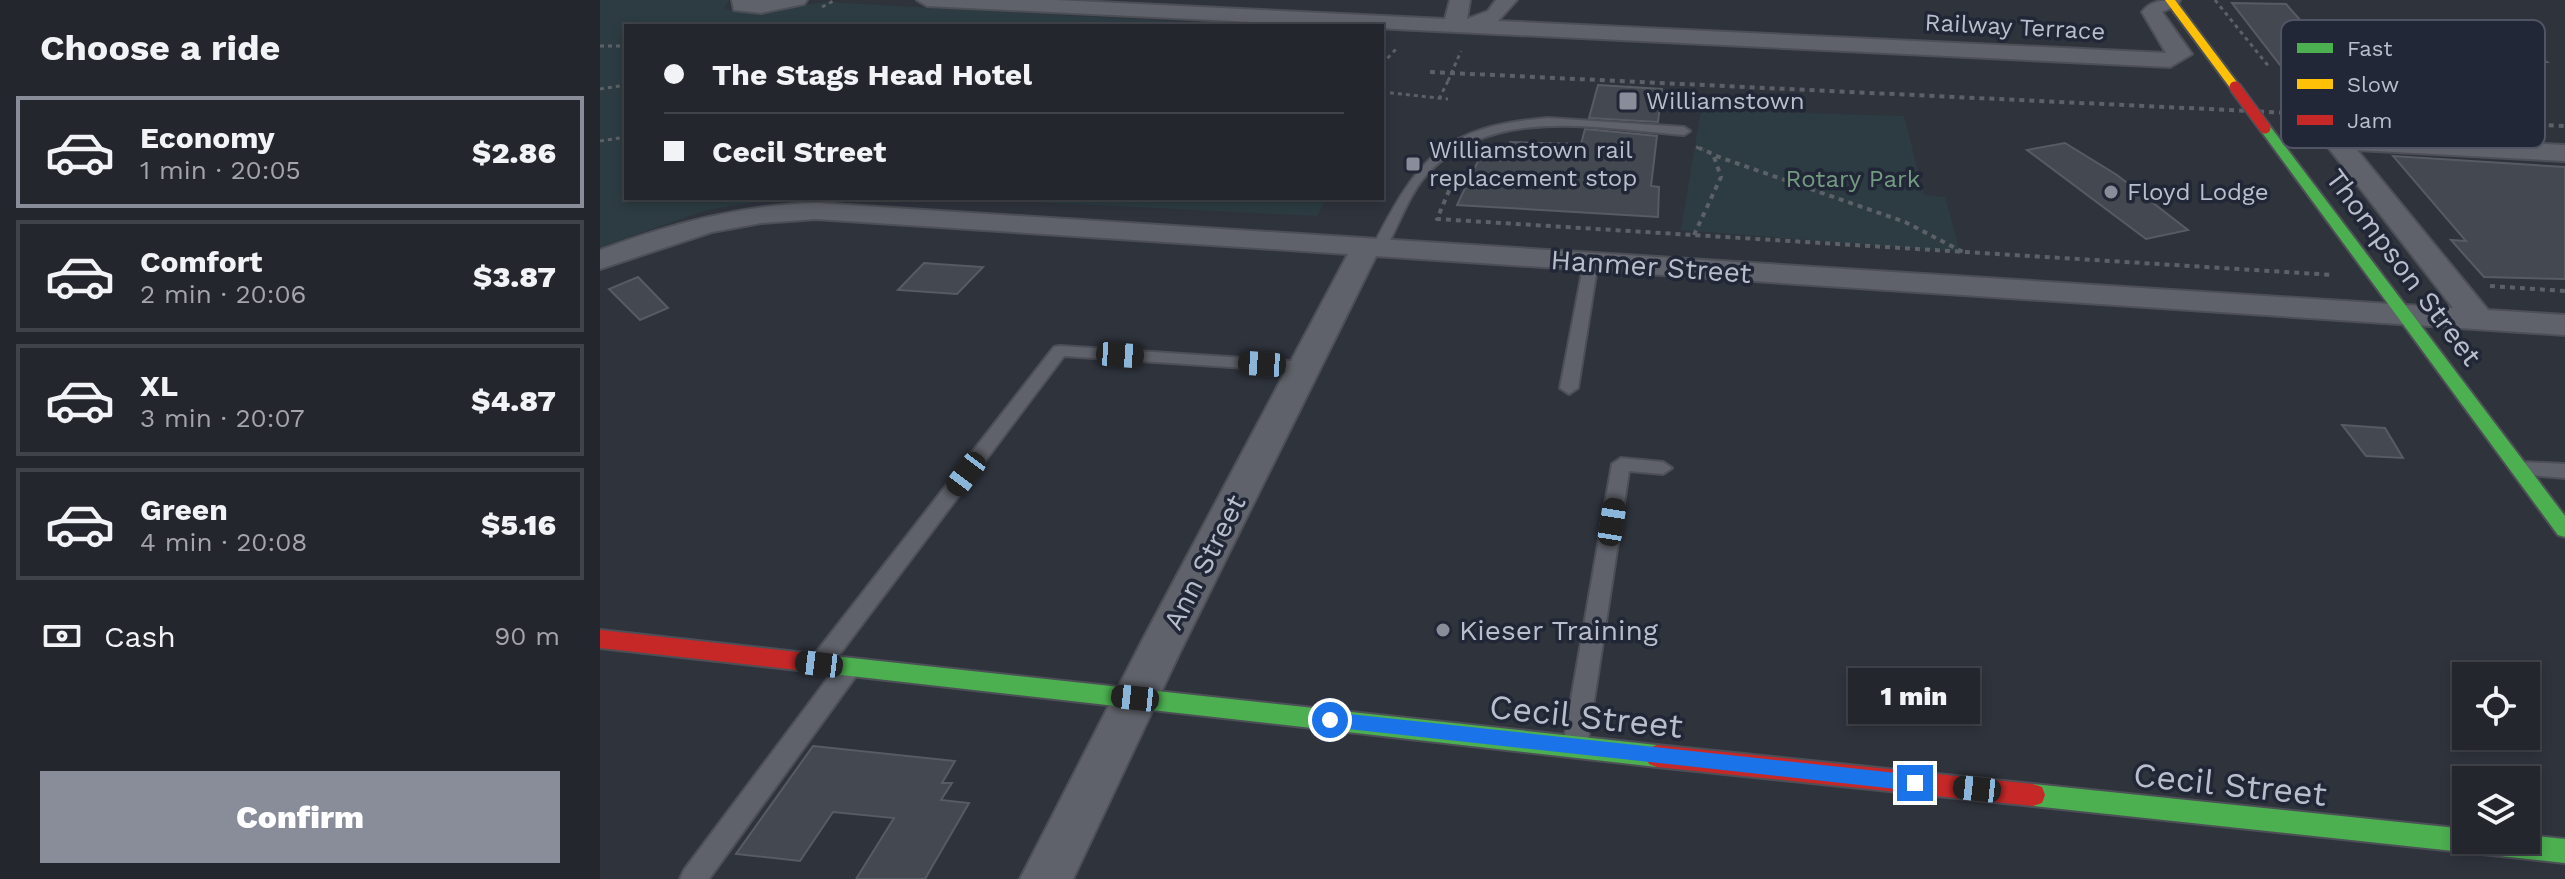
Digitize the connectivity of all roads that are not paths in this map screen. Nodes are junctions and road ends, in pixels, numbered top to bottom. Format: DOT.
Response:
graph roads {
  1 [pos="742,0"];
  2 [pos="797,0"];
  3 [pos="927,0"];
  4 [pos="1507,0"];
  5 [pos="2170,0"];
  6 [pos="776,3"];
  7 [pos="1460,12"];
  8 [pos="1684,131"];
  9 [pos="2342,148"];
  10 [pos="2470,148"];
  11 [pos="2565,153"];
  12 [pos="1373,247"];
  13 [pos="600,260"];
  14 [pos="1591,262"];
  15 [pos="2405,315"];
  16 [pos="2478,319"];
  17 [pos="2565,325"];
  18 [pos="1305,367"];
  19 [pos="1569,388"];
  20 [pos="1663,468"];
  21 [pos="2520,469"];
  22 [pos="2565,471"];
  23 [pos="2565,530"];
  24 [pos="600,639"];
  25 [pos="819,664"];
  26 [pos="849,667"];
  27 [pos="1135,698"];
  28 [pos="1575,747"];
  29 [pos="2565,851"];
  30 [pos="693,879"];
  31 [pos="1046,879"];
  1 -- 6 [label="street"];
  2 -- 6 [label="street"];
  3 -- 7 [label="street, Railway Terrace"];
  4 -- 7 [label="street"];
  5 -- 7 [label="street, Railway Terrace"];
  5 -- 15 [label="street, Thompson Street, bridge"];
  8 -- 12 [label="lane"];
  9 -- 16 [label="street"];
  10 -- 11 [label="street"];
  12 -- 13 [label="street, Hanmer Street"];
  12 -- 14 [label="street, Hanmer Street"];
  12 -- 18 [label="street, Ann Street"];
  14 -- 15 [label="street, Hanmer Street"];
  14 -- 19 [label="lane"];
  15 -- 16 [label="street, Hanmer Street"];
  15 -- 21 [label="street, Thompson Street"];
  16 -- 17 [label="street, Hanmer Street"];
  18 -- 25 [label="lane"];
  18 -- 27 [label="street, Ann Street"];
  20 -- 28 [label="lane"];
  21 -- 22 [label="lane"];
  21 -- 23 [label="street, Thompson Street"];
  24 -- 25 [label="street, Cecil Street"];
  25 -- 26 [label="street, Cecil Street"];
  26 -- 27 [label="street, Cecil Street"];
  26 -- 30 [label="lane"];
  27 -- 28 [label="street, Cecil Street"];
  27 -- 31 [label="street, Ann Street"];
  28 -- 29 [label="street, Cecil Street"];
}
